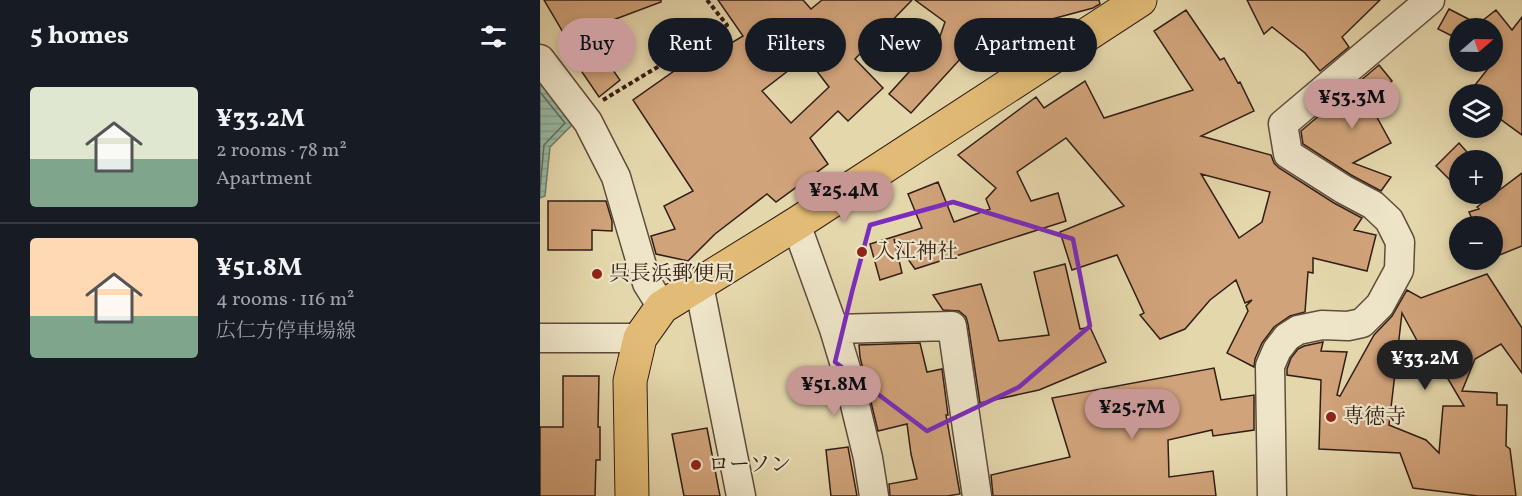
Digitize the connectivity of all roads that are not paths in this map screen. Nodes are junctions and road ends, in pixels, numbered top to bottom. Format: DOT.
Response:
graph roads {
  1 [pos="1140,0"];
  2 [pos="1430,0"];
  3 [pos="540,59"];
  4 [pos="796,225"];
  5 [pos="699,285"];
  6 [pos="662,307"];
  7 [pos="834,329"];
  8 [pos="540,338"];
  9 [pos="640,338"];
  10 [pos="632,496"];
  11 [pos="741,496"];
  12 [pos="874,496"];
  13 [pos="977,496"];
  14 [pos="1272,496"];
  1 -- 4 [label="main road"];
  2 -- 14 [label="street"];
  3 -- 6 [label="street"];
  4 -- 5 [label="main road"];
  4 -- 7 [label="street"];
  5 -- 6 [label="main road"];
  5 -- 11 [label="street"];
  6 -- 9 [label="main road"];
  7 -- 12 [label="street"];
  7 -- 13 [label="street"];
  8 -- 9 [label="street"];
  9 -- 10 [label="main road"];
}
